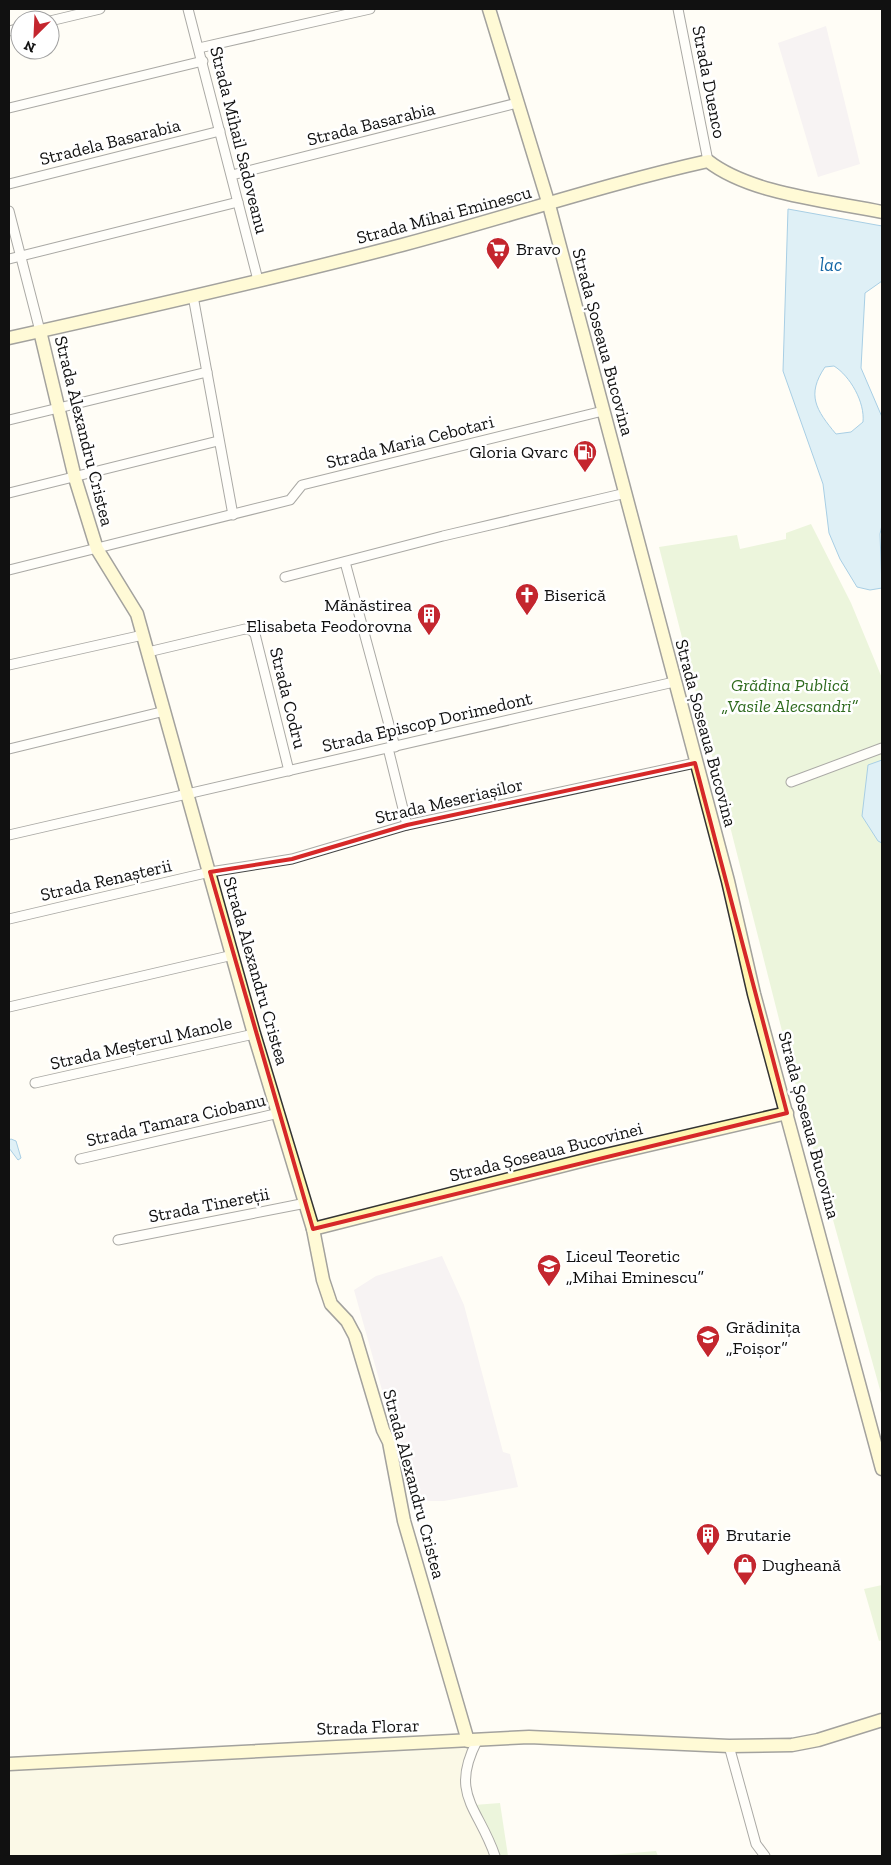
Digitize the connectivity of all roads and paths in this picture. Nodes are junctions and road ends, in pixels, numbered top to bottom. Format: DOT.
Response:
graph roads {
  1 [pos="100,9"];
  2 [pos="188,9"];
  3 [pos="370,9"];
  4 [pos="489,9"];
  5 [pos="678,9"];
  6 [pos="60,19"];
  7 [pos="199,48"];
  8 [pos="203,61"];
  9 [pos="517,103"];
  10 [pos="9,108"];
  11 [pos="220,131"];
  12 [pos="708,161"];
  13 [pos="232,175"];
  14 [pos="9,184"];
  15 [pos="238,202"];
  16 [pos="549,204"];
  17 [pos="9,211"];
  18 [pos="882,212"];
  19 [pos="20,256"];
  20 [pos="9,259"];
  21 [pos="258,280"];
  22 [pos="193,296"];
  23 [pos="40,332"];
  24 [pos="9,338"];
  25 [pos="207,372"];
  26 [pos="59,407"];
  27 [pos="603,411"];
  28 [pos="9,420"];
  29 [pos="218,441"];
  30 [pos="75,478"];
  31 [pos="9,493"];
  32 [pos="626,493"];
  33 [pos="232,515"];
  34 [pos="96,549"];
  35 [pos="345,562"];
  36 [pos="9,570"];
  37 [pos="285,578"];
  38 [pos="143,635"];
  39 [pos="148,652"];
  40 [pos="9,665"];
  41 [pos="674,682"];
  42 [pos="165,711"];
  43 [pos="392,748"];
  44 [pos="882,748"];
  45 [pos="9,749"];
  46 [pos="696,763"];
  47 [pos="289,771"];
  48 [pos="791,782"];
  49 [pos="187,796"];
  50 [pos="407,825"];
  51 [pos="9,836"];
  52 [pos="210,872"];
  53 [pos="9,919"];
  54 [pos="233,955"];
  55 [pos="9,1007"];
  56 [pos="254,1034"];
  57 [pos="35,1083"];
  58 [pos="279,1113"];
  59 [pos="788,1113"];
  60 [pos="80,1159"];
  61 [pos="306,1203"];
  62 [pos="313,1229"];
  63 [pos="118,1240"];
  64 [pos="882,1469"];
  65 [pos="882,1720"];
  66 [pos="473,1741"];
  67 [pos="729,1746"];
  68 [pos="9,1764"];
  69 [pos="495,1856"];
  70 [pos="765,1856"];
  1 -- 6 [label="street"];
  2 -- 7 [label="street, Strada Mihail Sadoveanu"];
  3 -- 7 [label="street"];
  4 -- 9 [label="street, Strada Șoseaua Bucovina"];
  5 -- 12 [label="street, Strada Duenco"];
  7 -- 8 [label="street, Strada Mihail Sadoveanu"];
  8 -- 10 [label="street"];
  8 -- 11 [label="street, Strada Mihail Sadoveanu"];
  9 -- 13 [label="street, Strada Basarabia"];
  9 -- 16 [label="street, Strada Șoseaua Bucovina"];
  11 -- 13 [label="street, Strada Mihail Sadoveanu"];
  11 -- 14 [label="street, Stradela Basarabia"];
  12 -- 16 [label="street, Strada Mihai Eminescu"];
  12 -- 18 [label="street"];
  13 -- 15 [label="street, Strada Mihail Sadoveanu"];
  15 -- 19 [label="street"];
  15 -- 21 [label="street, Strada Mihail Sadoveanu"];
  16 -- 21 [label="street, Strada Mihai Eminescu"];
  16 -- 27 [label="street, Strada Șoseaua Bucovina"];
  17 -- 19 [label="street, Strada Alexandru Cristea"];
  19 -- 20 [label="street"];
  19 -- 23 [label="street, Strada Alexandru Cristea"];
  21 -- 22 [label="street, Strada Mihai Eminescu"];
  22 -- 23 [label="street, Strada Mihai Eminescu"];
  22 -- 25 [label="street"];
  23 -- 24 [label="street, Strada Mihai Eminescu"];
  23 -- 26 [label="street, Strada Alexandru Cristea"];
  25 -- 26 [label="street"];
  25 -- 29 [label="street"];
  26 -- 28 [label="street"];
  26 -- 30 [label="street, Strada Alexandru Cristea"];
  27 -- 32 [label="street, Strada Șoseaua Bucovina"];
  27 -- 33 [label="street, Strada Maria Cebotari"];
  29 -- 30 [label="street"];
  29 -- 33 [label="street"];
  30 -- 31 [label="street"];
  30 -- 34 [label="street, Strada Alexandru Cristea"];
  32 -- 35 [label="street"];
  32 -- 41 [label="street, Strada Șoseaua Bucovina"];
  33 -- 34 [label="street, Strada Maria Cebotari"];
  34 -- 36 [label="street, Strada Maria Cebotari"];
  34 -- 38 [label="street, Strada Alexandru Cristea"];
  35 -- 37 [label="street"];
  35 -- 43 [label="street"];
  38 -- 39 [label="street, Strada Alexandru Cristea"];
  38 -- 40 [label="street"];
  39 -- 42 [label="street, Strada Alexandru Cristea"];
  39 -- 47 [label="street, Strada Codru"];
  41 -- 43 [label="street, Strada Episcop Dorimedont"];
  41 -- 46 [label="street, Strada Șoseaua Bucovina"];
  42 -- 45 [label="street"];
  42 -- 49 [label="street, Strada Alexandru Cristea"];
  43 -- 47 [label="street, Strada Episcop Dorimedont"];
  43 -- 50 [label="street"];
  44 -- 48 [label="street"];
  46 -- 50 [label="street, Strada Meseriașilor"];
  46 -- 59 [label="street, Strada Șoseaua Bucovina"];
  47 -- 49 [label="street, Strada Episcop Dorimedont"];
  49 -- 51 [label="street, Strada Episcop Dorimedont"];
  49 -- 52 [label="street, Strada Alexandru Cristea"];
  50 -- 52 [label="street, Strada Meseriașilor"];
  52 -- 53 [label="street, Strada Renașterii"];
  52 -- 54 [label="street, Strada Alexandru Cristea"];
  54 -- 55 [label="street"];
  54 -- 56 [label="street, Strada Alexandru Cristea"];
  56 -- 57 [label="street, Strada Meșterul Manole"];
  56 -- 58 [label="street, Strada Alexandru Cristea"];
  58 -- 60 [label="street, Strada Tamara Ciobanu"];
  58 -- 61 [label="street, Strada Alexandru Cristea"];
  59 -- 62 [label="street, Strada Șoseaua Bucovinei"];
  59 -- 64 [label="street, Strada Șoseaua Bucovina"];
  61 -- 62 [label="street, Strada Alexandru Cristea"];
  61 -- 63 [label="street, Strada Tinereții"];
  62 -- 66 [label="street, Strada Alexandru Cristea"];
  65 -- 67 [label="street, Strada Florar"];
  66 -- 67 [label="street, Strada Florar"];
  66 -- 68 [label="street, Strada Florar"];
  66 -- 69 [label="street"];
  67 -- 70 [label="street"];
}
